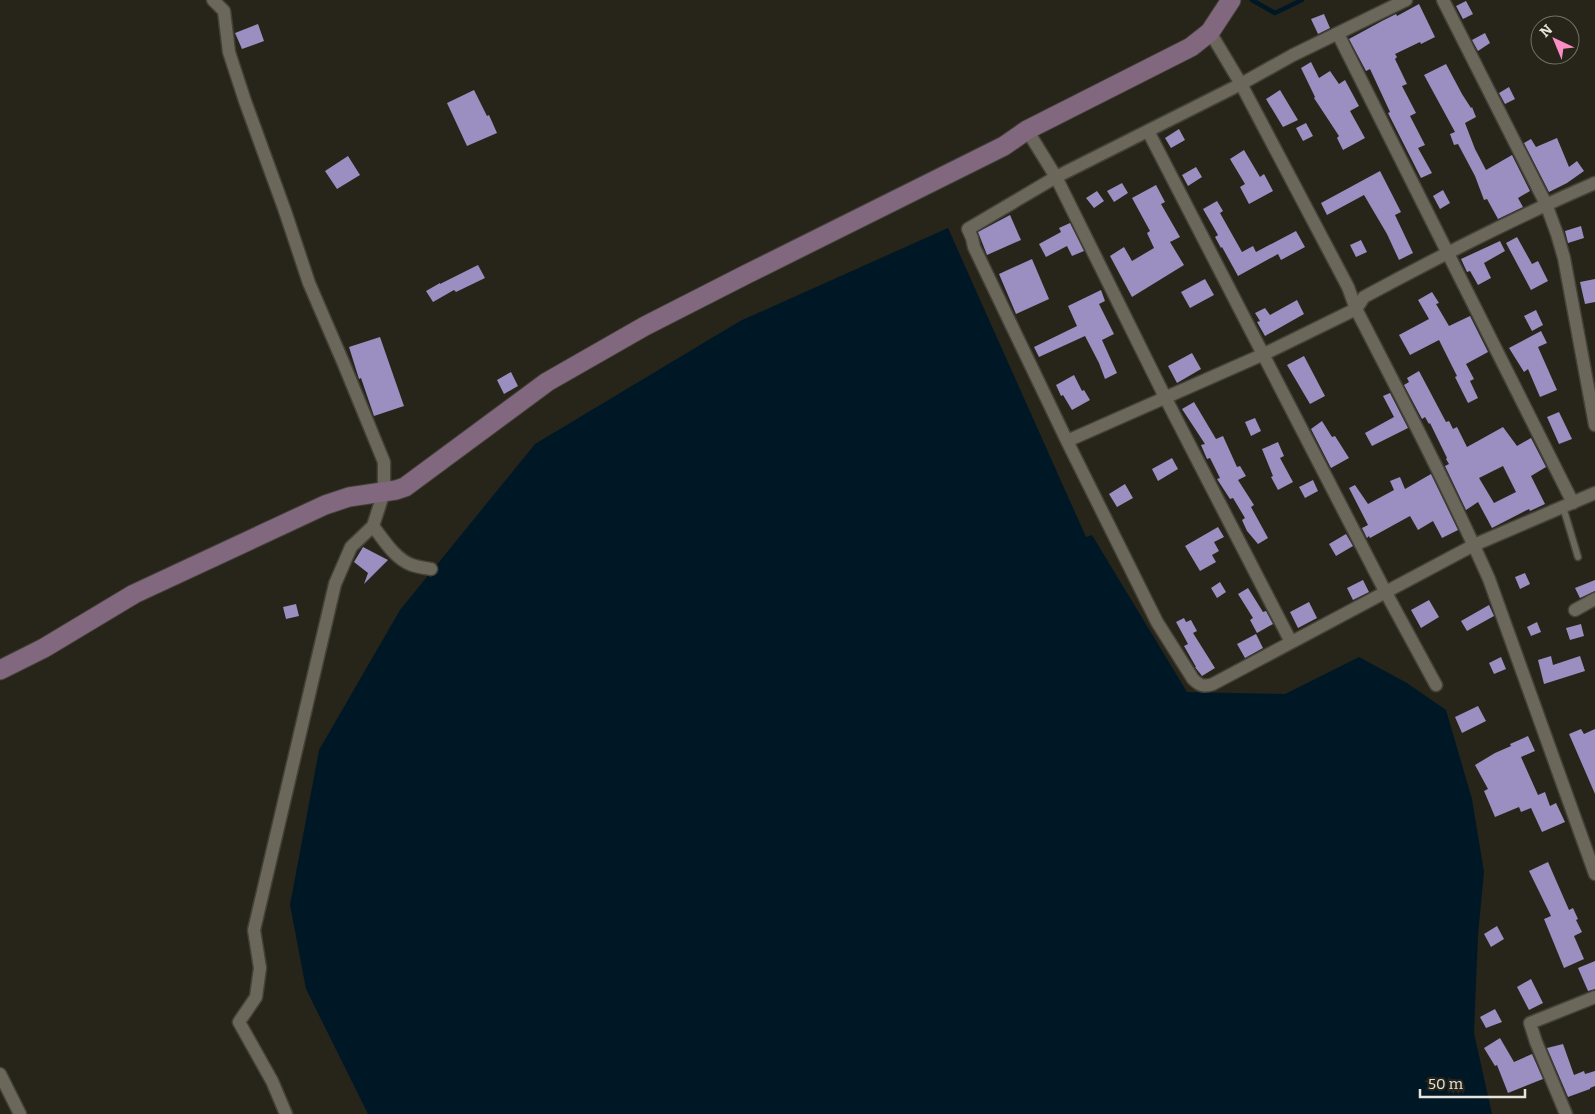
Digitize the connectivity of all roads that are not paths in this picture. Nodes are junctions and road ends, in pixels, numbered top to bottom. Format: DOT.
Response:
graph roads {
  1 [pos="213,0"];
  2 [pos="1406,0"];
  3 [pos="1443,0"];
  4 [pos="1227,6"];
  5 [pos="1210,32"];
  6 [pos="1338,34"];
  7 [pos="1241,84"];
  8 [pos="1027,130"];
  9 [pos="1148,131"];
  10 [pos="1056,177"];
  11 [pos="1595,183"];
  12 [pos="1546,204"];
  13 [pos="1447,252"];
  14 [pos="1356,309"];
  15 [pos="1264,354"];
  16 [pos="1165,397"];
  17 [pos="1595,425"];
  18 [pos="1067,441"];
  19 [pos="384,492"];
  20 [pos="1595,493"];
  21 [pos="1568,505"];
  22 [pos="372,526"];
  23 [pos="1474,545"];
  24 [pos="1578,557"];
  25 [pos="431,569"];
  26 [pos="1385,592"];
  27 [pos="1595,599"];
  28 [pos="1575,610"];
  29 [pos="1291,642"];
  30 [pos="0,670"];
  31 [pos="1436,685"];
  32 [pos="1595,874"];
  33 [pos="1595,997"];
  34 [pos="0,1074"];
  35 [pos="20,1114"];
  36 [pos="286,1114"];
  37 [pos="1566,1114"];
  1 -- 19 [label="street"];
  2 -- 6 [label="street"];
  3 -- 12 [label="street"];
  4 -- 5 [label="street"];
  5 -- 7 [label="street"];
  5 -- 8 [label="street"];
  6 -- 7 [label="street"];
  6 -- 13 [label="street"];
  7 -- 9 [label="street"];
  7 -- 14 [label="street"];
  8 -- 10 [label="street"];
  8 -- 19 [label="street"];
  9 -- 10 [label="street"];
  9 -- 15 [label="street"];
  10 -- 16 [label="street"];
  10 -- 18 [label="street"];
  11 -- 12 [label="street"];
  12 -- 13 [label="street"];
  12 -- 17 [label="street"];
  13 -- 14 [label="street"];
  13 -- 21 [label="street"];
  14 -- 15 [label="street"];
  14 -- 23 [label="street"];
  15 -- 16 [label="street"];
  15 -- 26 [label="street"];
  16 -- 18 [label="street"];
  16 -- 29 [label="street"];
  18 -- 29 [label="street"];
  19 -- 22 [label="street"];
  19 -- 30 [label="street"];
  20 -- 21 [label="street"];
  21 -- 23 [label="street"];
  21 -- 24 [label="lane"];
  22 -- 25 [label="street"];
  22 -- 36 [label="street"];
  23 -- 26 [label="street"];
  23 -- 32 [label="street"];
  26 -- 29 [label="street"];
  26 -- 31 [label="street"];
  27 -- 28 [label="street"];
  33 -- 37 [label="street"];
  34 -- 35 [label="street"];
}
